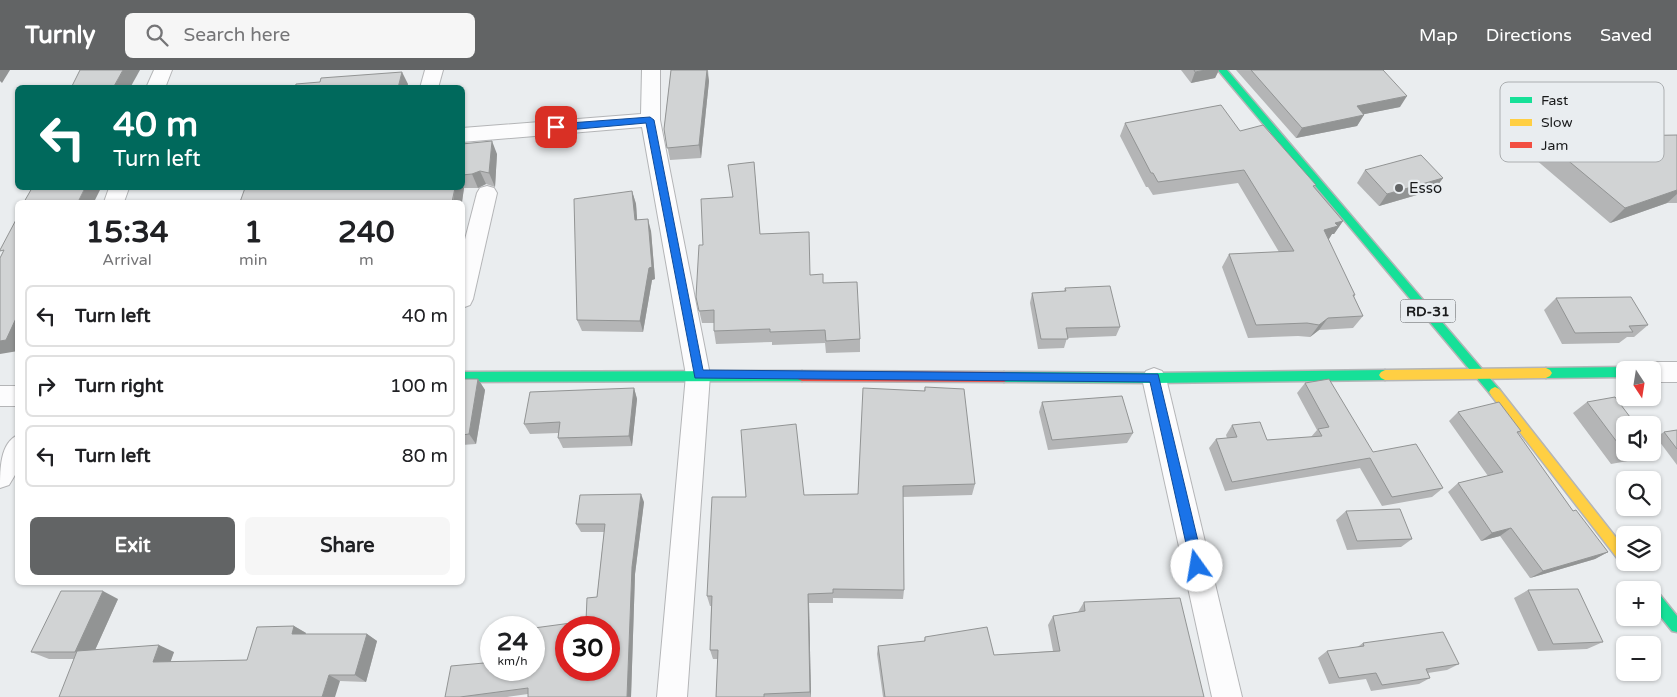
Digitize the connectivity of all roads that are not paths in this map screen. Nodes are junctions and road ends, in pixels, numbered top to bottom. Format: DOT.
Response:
graph roads {
  1 [pos="163,70"];
  2 [pos="434,70"];
  3 [pos="651,70"];
  4 [pos="1222,70"];
  5 [pos="156,85"];
  6 [pos="430,85"];
  7 [pos="650,120"];
  8 [pos="465,135"];
  9 [pos="487,193"];
  10 [pos="465,286"];
  11 [pos="1480,372"];
  12 [pos="1616,372"];
  13 [pos="1661,372"];
  14 [pos="1677,372"];
  15 [pos="698,375"];
  16 [pos="465,377"];
  17 [pos="1154,378"];
  18 [pos="0,396"];
  19 [pos="15,396"];
  20 [pos="15,451"];
  21 [pos="0,477"];
  22 [pos="1616,547"];
  23 [pos="1661,606"];
  24 [pos="1677,626"];
  25 [pos="672,697"];
  26 [pos="1227,697"];
  1 -- 5 [label="street"];
  2 -- 6 [label="street"];
  3 -- 7 [label="street"];
  4 -- 11 [label="street, RD-31"];
  7 -- 8 [label="street"];
  7 -- 15 [label="street"];
  9 -- 10 [label="street"];
  11 -- 12 [label="street"];
  11 -- 17 [label="street"];
  11 -- 22 [label="street, RD-31"];
  13 -- 14 [label="street"];
  15 -- 16 [label="street"];
  15 -- 17 [label="street"];
  15 -- 25 [label="street"];
  17 -- 26 [label="street"];
  18 -- 19 [label="street"];
  20 -- 21 [label="street"];
  23 -- 24 [label="street"];
}
